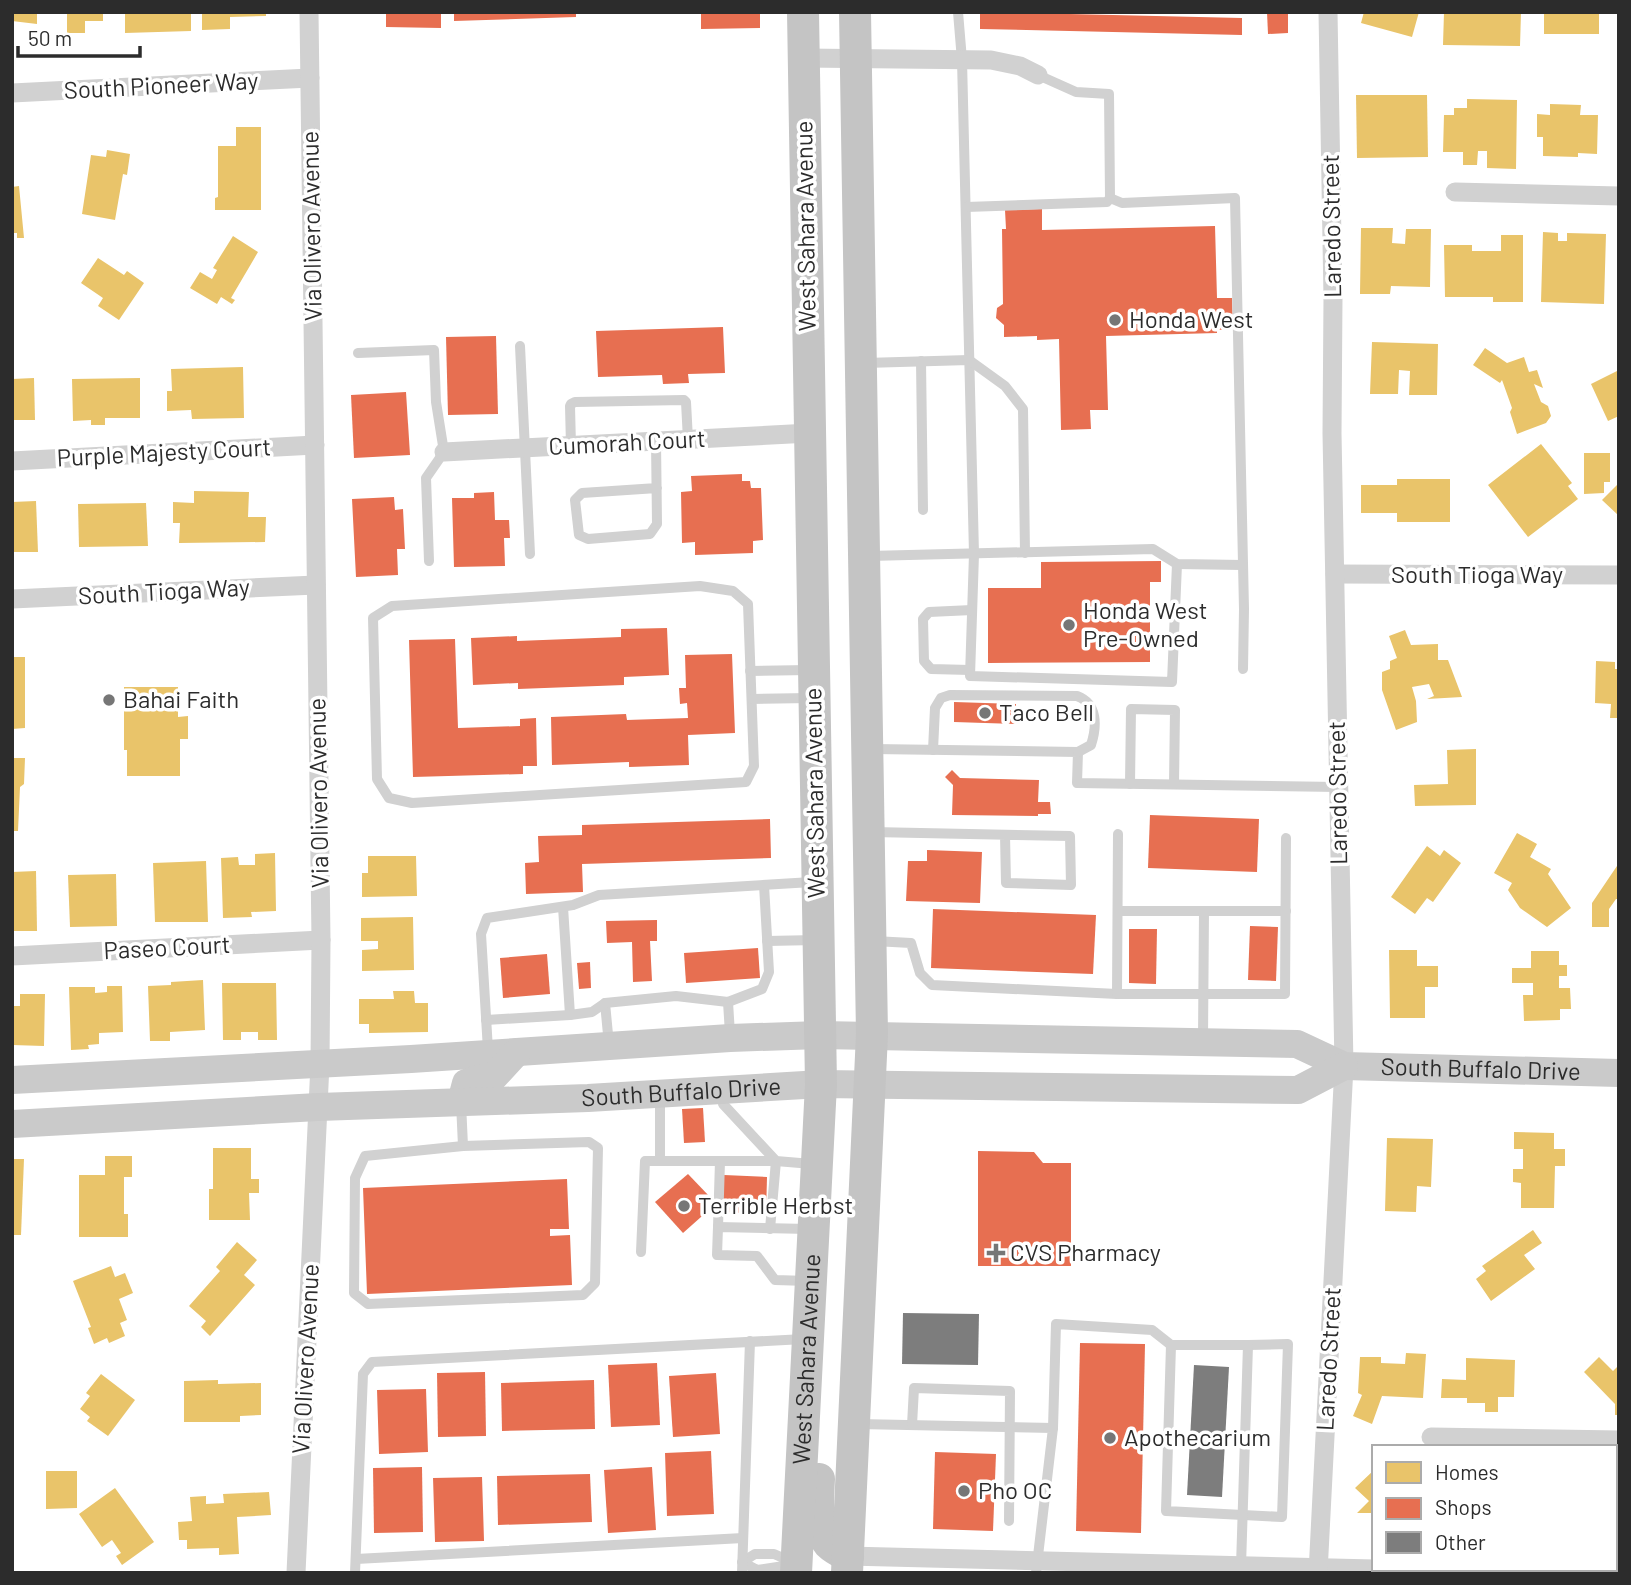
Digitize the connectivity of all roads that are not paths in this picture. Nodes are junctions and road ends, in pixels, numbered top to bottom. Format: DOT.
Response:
graph roads {
  1 [pos="309,12"];
  2 [pos="803,12"];
  3 [pos="855,12"];
  4 [pos="958,12"];
  5 [pos="1328,12"];
  6 [pos="803,58"];
  7 [pos="856,58"];
  8 [pos="962,60"];
  9 [pos="1038,75"];
  10 [pos="310,78"];
  11 [pos="12,93"];
  12 [pos="1455,192"];
  13 [pos="1619,196"];
  14 [pos="1110,198"];
  15 [pos="966,207"];
  16 [pos="520,346"];
  17 [pos="358,353"];
  18 [pos="969,360"];
  19 [pos="921,361"];
  20 [pos="861,363"];
  21 [pos="810,433"];
  22 [pos="688,440"];
  23 [pos="656,441"];
  24 [pos="315,445"];
  25 [pos="571,446"];
  26 [pos="524,448"];
  27 [pos="444,452"];
  28 [pos="12,461"];
  29 [pos="657,488"];
  30 [pos="923,510"];
  31 [pos="1025,553"];
  32 [pos="530,554"];
  33 [pos="974,554"];
  34 [pos="864,556"];
  35 [pos="429,561"];
  36 [pos="1177,564"];
  37 [pos="812,565"];
  38 [pos="1243,565"];
  39 [pos="1335,574"];
  40 [pos="1619,575"];
  41 [pos="317,585"];
  42 [pos="12,599"];
  43 [pos="972,610"];
  44 [pos="1244,668"];
  45 [pos="970,670"];
  46 [pos="750,671"];
  47 [pos="814,684"];
  48 [pos="751,699"];
  49 [pos="867,749"];
  50 [pos="933,750"];
  51 [pos="1078,752"];
  52 [pos="1130,783"];
  53 [pos="1174,784"];
  54 [pos="1338,787"];
  55 [pos="868,832"];
  56 [pos="1118,834"];
  57 [pos="1005,835"];
  58 [pos="1286,838"];
  59 [pos="817,882"];
  60 [pos="764,885"];
  61 [pos="563,906"];
  62 [pos="1118,911"];
  63 [pos="1204,911"];
  64 [pos="1286,911"];
  65 [pos="321,940"];
  66 [pos="818,940"];
  67 [pos="767,941"];
  68 [pos="870,941"];
  69 [pos="12,956"];
  70 [pos="1117,994"];
  71 [pos="1204,994"];
  72 [pos="728,1002"];
  73 [pos="605,1003"];
  74 [pos="570,1015"];
  75 [pos="486,1020"];
  76 [pos="872,1034"];
  77 [pos="820,1035"];
  78 [pos="730,1038"];
  79 [pos="1203,1043"];
  80 [pos="609,1046"];
  81 [pos="517,1052"];
  82 [pos="488,1054"];
  83 [pos="320,1064"];
  84 [pos="1343,1066"];
  85 [pos="1619,1073"];
  86 [pos="12,1080"];
  87 [pos="821,1084"];
  88 [pos="870,1084"];
  89 [pos="722,1088"];
  90 [pos="660,1092"];
  91 [pos="461,1102"];
  92 [pos="318,1107"];
  93 [pos="12,1124"];
  94 [pos="463,1146"];
  95 [pos="660,1161"];
  96 [pos="720,1161"];
  97 [pos="776,1161"];
  98 [pos="816,1164"];
  99 [pos="718,1227"];
  100 [pos="813,1228"];
  101 [pos="771,1229"];
  102 [pos="641,1252"];
  103 [pos="811,1281"];
  104 [pos="808,1339"];
  105 [pos="750,1341"];
  106 [pos="1171,1345"];
  107 [pos="1248,1345"];
  108 [pos="854,1423"];
  109 [pos="912,1425"];
  110 [pos="1009,1427"];
  111 [pos="1053,1428"];
  112 [pos="803,1434"];
  113 [pos="1432,1437"];
  114 [pos="1619,1440"];
  115 [pos="1572,1443"];
  116 [pos="1243,1515"];
  117 [pos="1009,1521"];
  118 [pos="743,1538"];
  119 [pos="356,1559"];
  120 [pos="847,1564"];
  121 [pos="1241,1566"];
  122 [pos="742,1567"];
  123 [pos="1037,1567"];
  124 [pos="1372,1569"];
  125 [pos="803,1570"];
  126 [pos="1318,1570"];
  127 [pos="1451,1571"];
  128 [pos="296,1573"];
  129 [pos="355,1573"];
  130 [pos="1515,1573"];
  1 -- 10 [label="street, Via Olivero Avenue"];
  2 -- 6 [label="main road, West Sahara Avenue"];
  3 -- 7 [label="main road, West Sahara Avenue"];
  4 -- 8 [label="lane"];
  5 -- 39 [label="street, Laredo Street"];
  6 -- 7 [label="street"];
  6 -- 21 [label="main road, West Sahara Avenue"];
  7 -- 8 [label="street"];
  7 -- 20 [label="main road, West Sahara Avenue"];
  8 -- 9 [label="street"];
  8 -- 15 [label="lane"];
  9 -- 14 [label="lane"];
  10 -- 11 [label="street, South Pioneer Way"];
  10 -- 24 [label="street, Via Olivero Avenue"];
  12 -- 13 [label="street"];
  14 -- 15 [label="lane"];
  14 -- 38 [label="lane"];
  15 -- 18 [label="lane"];
  16 -- 26 [label="lane"];
  17 -- 27 [label="lane"];
  18 -- 19 [label="lane"];
  18 -- 31 [label="lane"];
  18 -- 33 [label="lane"];
  19 -- 20 [label="lane"];
  19 -- 30 [label="lane"];
  20 -- 34 [label="main road, West Sahara Avenue"];
  21 -- 22 [label="street, Cumorah Court"];
  21 -- 37 [label="main road, West Sahara Avenue"];
  22 -- 23 [label="street, Cumorah Court"];
  22 -- 25 [label="lane"];
  23 -- 25 [label="street, Cumorah Court"];
  23 -- 29 [label="lane"];
  24 -- 28 [label="street, Purple Majesty Court"];
  24 -- 41 [label="street, Via Olivero Avenue"];
  25 -- 26 [label="street, Cumorah Court"];
  26 -- 27 [label="street, Cumorah Court"];
  26 -- 32 [label="lane"];
  27 -- 35 [label="lane"];
  29 -- 29 [label="lane"];
  31 -- 33 [label="lane"];
  31 -- 36 [label="lane"];
  33 -- 34 [label="lane"];
  33 -- 43 [label="lane"];
  34 -- 37 [label="main road"];
  34 -- 49 [label="main road, West Sahara Avenue"];
  36 -- 38 [label="lane"];
  36 -- 45 [label="lane"];
  37 -- 47 [label="main road, West Sahara Avenue"];
  38 -- 44 [label="lane"];
  39 -- 40 [label="street, South Tioga Way"];
  39 -- 54 [label="street, Laredo Street"];
  41 -- 42 [label="street, South Tioga Way"];
  41 -- 65 [label="street, Via Olivero Avenue"];
  43 -- 45 [label="lane"];
  43 -- 45 [label="lane"];
  46 -- 47 [label="lane"];
  46 -- 48 [label="lane"];
  46 -- 48 [label="lane"];
  47 -- 48 [label="lane"];
  47 -- 59 [label="main road, West Sahara Avenue"];
  49 -- 50 [label="lane"];
  49 -- 55 [label="main road, West Sahara Avenue"];
  50 -- 51 [label="lane"];
  50 -- 51 [label="lane"];
  51 -- 52 [label="lane"];
  52 -- 53 [label="lane"];
  52 -- 53 [label="lane"];
  53 -- 54 [label="lane"];
  54 -- 84 [label="street, Laredo Street"];
  55 -- 57 [label="lane"];
  55 -- 68 [label="main road, West Sahara Avenue"];
  56 -- 62 [label="lane"];
  57 -- 57 [label="lane"];
  58 -- 64 [label="lane"];
  59 -- 60 [label="lane"];
  59 -- 66 [label="main road, West Sahara Avenue"];
  60 -- 61 [label="lane"];
  60 -- 67 [label="lane"];
  61 -- 74 [label="lane"];
  61 -- 75 [label="lane"];
  62 -- 63 [label="lane"];
  62 -- 70 [label="lane"];
  63 -- 64 [label="lane"];
  63 -- 71 [label="lane"];
  64 -- 71 [label="lane"];
  65 -- 69 [label="street, Paseo Court"];
  65 -- 83 [label="street, Via Olivero Avenue"];
  66 -- 67 [label="lane"];
  66 -- 77 [label="main road, West Sahara Avenue"];
  67 -- 72 [label="lane"];
  68 -- 70 [label="lane"];
  68 -- 76 [label="main road, West Sahara Avenue"];
  70 -- 71 [label="lane"];
  71 -- 79 [label="lane"];
  72 -- 73 [label="lane"];
  72 -- 78 [label="lane"];
  73 -- 74 [label="lane"];
  73 -- 80 [label="lane"];
  74 -- 75 [label="lane"];
  75 -- 82 [label="lane"];
  76 -- 77 [label="main road, South Buffalo Drive"];
  76 -- 79 [label="main road, South Buffalo Drive"];
  76 -- 88 [label="main road, West Sahara Avenue"];
  77 -- 78 [label="main road, South Buffalo Drive"];
  77 -- 87 [label="main road, West Sahara Avenue"];
  78 -- 80 [label="main road, South Buffalo Drive"];
  79 -- 84 [label="main road, South Buffalo Drive"];
  80 -- 81 [label="main road, South Buffalo Drive"];
  81 -- 82 [label="main road, South Buffalo Drive"];
  81 -- 91 [label="main road"];
  82 -- 83 [label="main road, South Buffalo Drive"];
  83 -- 86 [label="main road, South Buffalo Drive"];
  83 -- 92 [label="street, Via Olivero Avenue"];
  84 -- 85 [label="main road, South Buffalo Drive"];
  84 -- 88 [label="main road, South Buffalo Drive"];
  84 -- 126 [label="street, Laredo Street"];
  87 -- 88 [label="main road, South Buffalo Drive"];
  87 -- 89 [label="main road, South Buffalo Drive"];
  87 -- 98 [label="main road, West Sahara Avenue"];
  88 -- 108 [label="main road, West Sahara Avenue"];
  89 -- 90 [label="main road, South Buffalo Drive"];
  89 -- 97 [label="lane"];
  90 -- 91 [label="main road, South Buffalo Drive"];
  90 -- 95 [label="lane"];
  91 -- 92 [label="main road, South Buffalo Drive"];
  91 -- 94 [label="lane"];
  92 -- 93 [label="main road, South Buffalo Drive"];
  92 -- 128 [label="street, Via Olivero Avenue"];
  94 -- 94 [label="lane"];
  95 -- 96 [label="lane"];
  95 -- 102 [label="lane"];
  96 -- 97 [label="lane"];
  96 -- 99 [label="lane"];
  97 -- 98 [label="lane"];
  97 -- 101 [label="lane"];
  98 -- 100 [label="main road, West Sahara Avenue"];
  99 -- 101 [label="lane"];
  99 -- 103 [label="lane"];
  100 -- 101 [label="lane"];
  100 -- 103 [label="main road, West Sahara Avenue"];
  103 -- 104 [label="main road, West Sahara Avenue"];
  104 -- 105 [label="lane"];
  104 -- 112 [label="main road, West Sahara Avenue"];
  105 -- 118 [label="lane"];
  105 -- 119 [label="lane"];
  106 -- 107 [label="lane"];
  106 -- 111 [label="lane"];
  106 -- 116 [label="lane"];
  107 -- 116 [label="lane"];
  107 -- 116 [label="lane"];
  108 -- 109 [label="lane"];
  108 -- 120 [label="main road, West Sahara Avenue"];
  109 -- 110 [label="lane"];
  109 -- 110 [label="lane"];
  110 -- 111 [label="lane"];
  110 -- 117 [label="lane"];
  111 -- 123 [label="lane"];
  112 -- 120 [label="main road"];
  112 -- 125 [label="main road, West Sahara Avenue"];
  113 -- 115 [label="street"];
  114 -- 115 [label="street"];
  116 -- 121 [label="lane"];
  118 -- 119 [label="lane"];
  118 -- 122 [label="lane"];
  119 -- 129 [label="lane"];
  120 -- 123 [label="street"];
  121 -- 123 [label="street"];
  121 -- 126 [label="street"];
  122 -- 125 [label="lane"];
  122 -- 125 [label="lane"];
  124 -- 126 [label="street"];
  127 -- 130 [label="street"];
}
